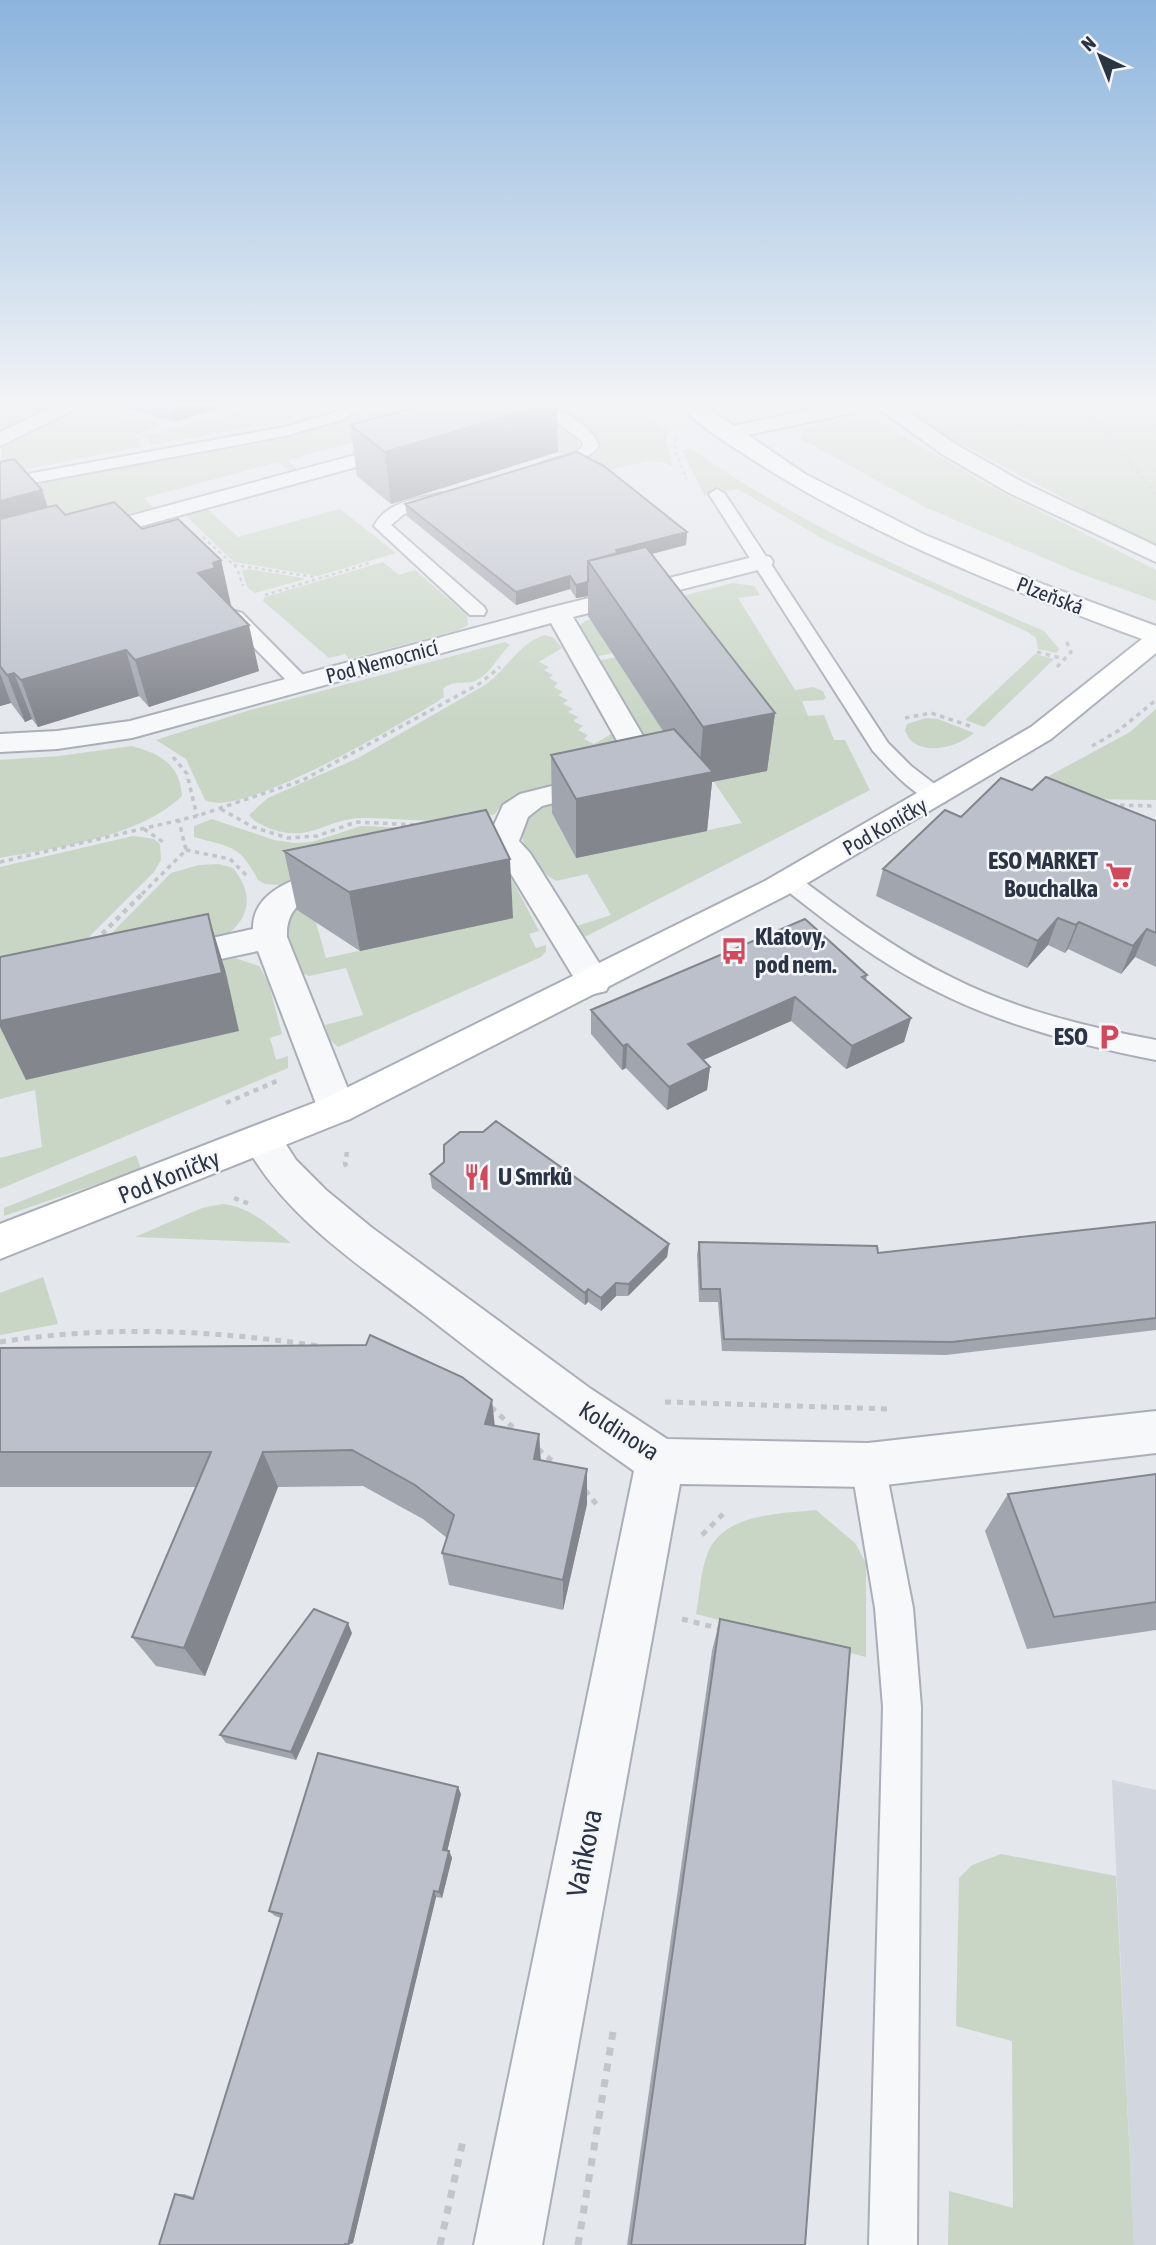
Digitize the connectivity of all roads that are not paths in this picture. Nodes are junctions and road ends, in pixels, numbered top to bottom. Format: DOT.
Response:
graph roads {
  1 [pos="173,511"];
  2 [pos="397,511"];
  3 [pos="728,511"];
  4 [pos="861,511"];
  5 [pos="1065,511"];
  6 [pos="1156,555"];
  7 [pos="0,558"];
  8 [pos="761,562"];
  9 [pos="477,611"];
  10 [pos="558,613"];
  11 [pos="235,617"];
  12 [pos="1156,638"];
  13 [pos="301,684"];
  14 [pos="0,743"];
  15 [pos="937,797"];
  16 [pos="502,843"];
  17 [pos="423,859"];
  18 [pos="374,869"];
  19 [pos="789,881"];
  20 [pos="274,920"];
  21 [pos="138,966"];
  22 [pos="594,982"];
  23 [pos="1156,1050"];
  24 [pos="337,1109"];
  25 [pos="262,1140"];
  26 [pos="0,1242"];
  27 [pos="1156,1432"];
  28 [pos="660,1461"];
  29 [pos="868,1465"];
  30 [pos="508,2245"];
  31 [pos="893,2245"];
  1 -- 7 [label="street"];
  2 -- 9 [label="lane"];
  3 -- 8 [label="lane"];
  4 -- 12 [label="street, Plzeňská"];
  5 -- 6 [label="street"];
  8 -- 10 [label="street, Pod Nemocnicí"];
  8 -- 15 [label="lane"];
  10 -- 13 [label="street, Pod Nemocnicí"];
  10 -- 16 [label="street"];
  11 -- 13 [label="lane"];
  12 -- 15 [label="street, Pod Koníčky"];
  13 -- 14 [label="street, Pod Nemocnicí"];
  15 -- 19 [label="street, Pod Koníčky"];
  16 -- 17 [label="street"];
  16 -- 22 [label="street"];
  18 -- 20 [label="street"];
  19 -- 22 [label="street, Pod Koníčky"];
  19 -- 23 [label="lane"];
  20 -- 21 [label="street"];
  20 -- 24 [label="street"];
  22 -- 24 [label="street, Pod Koníčky"];
  24 -- 25 [label="street, Pod Koníčky"];
  25 -- 26 [label="street, Pod Koníčky"];
  25 -- 28 [label="street, Koldinova"];
  27 -- 29 [label="street, Koldinova"];
  28 -- 29 [label="street, Koldinova"];
  28 -- 30 [label="street, Vaňkova"];
  29 -- 31 [label="lane"];
}
